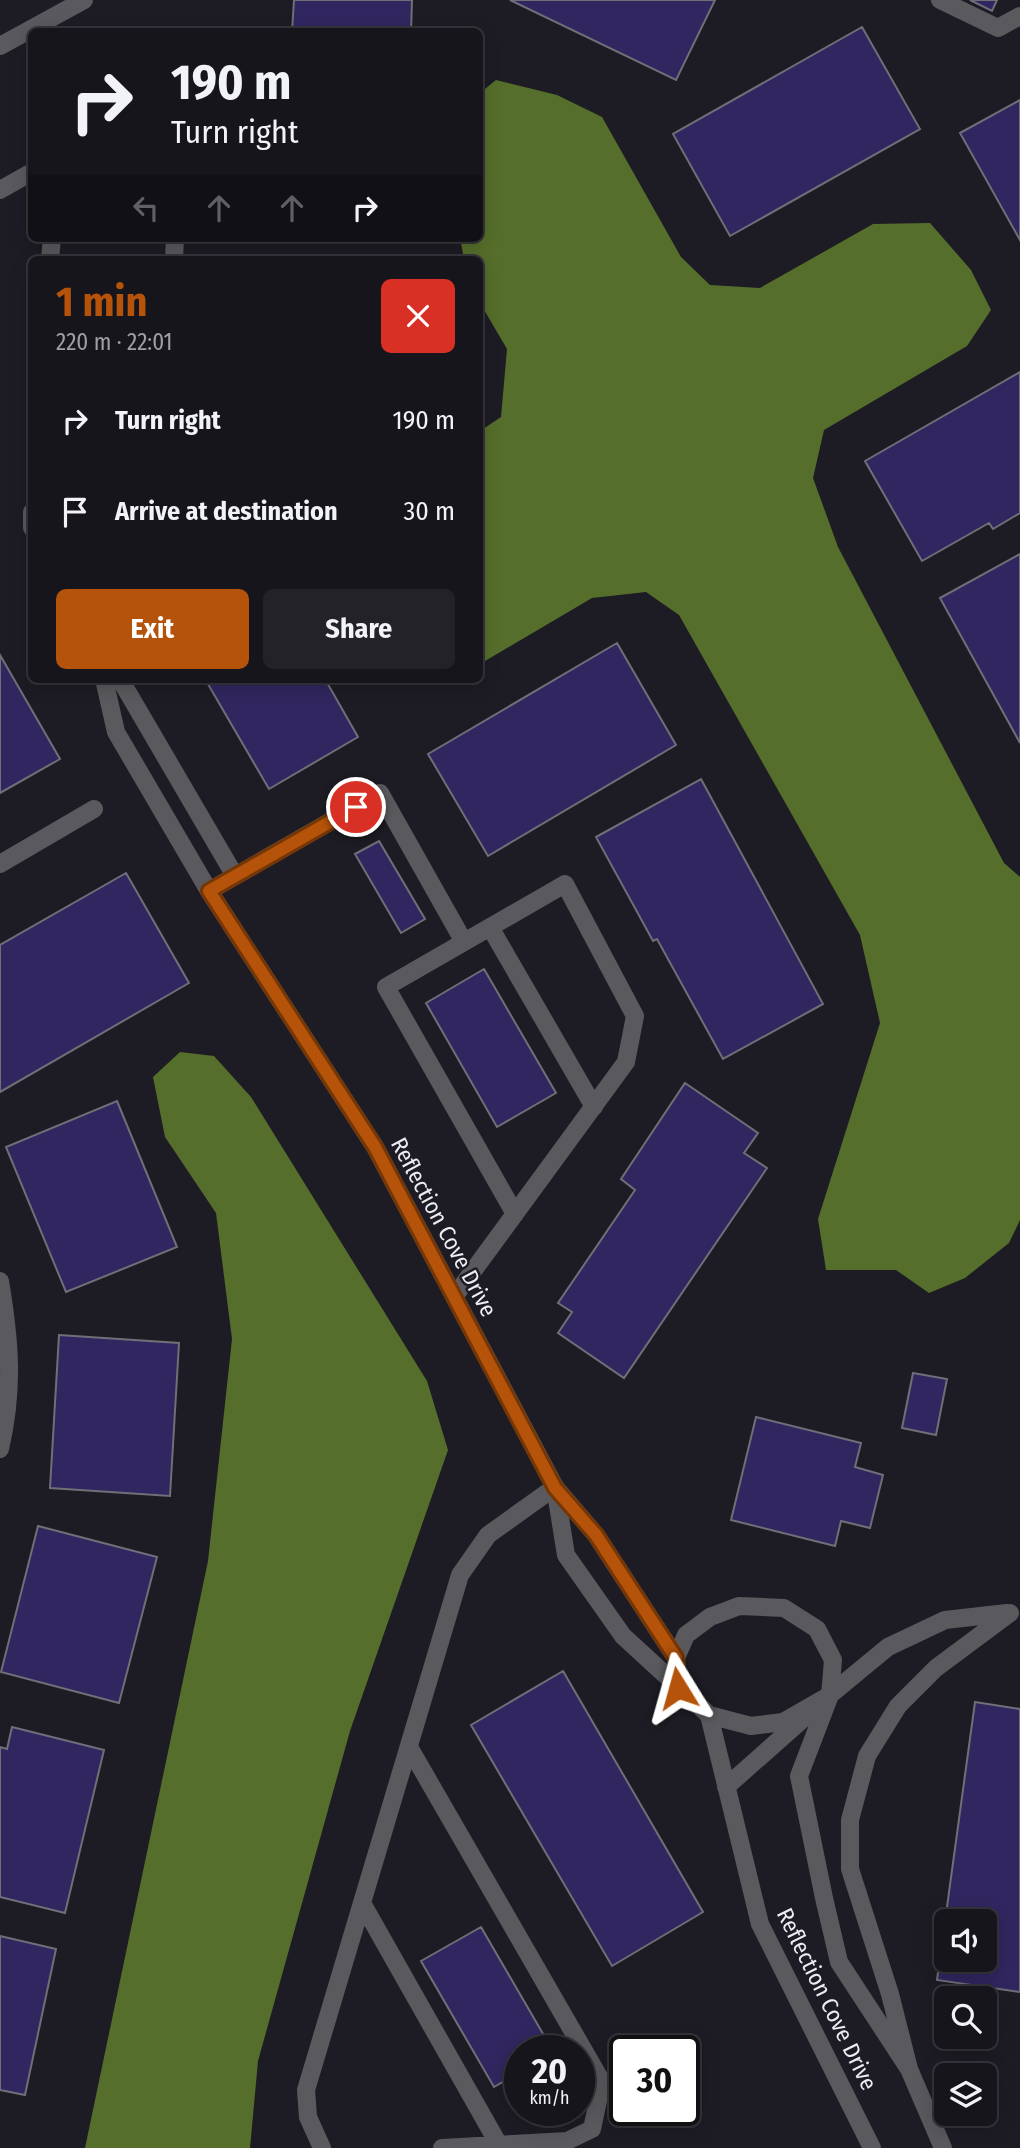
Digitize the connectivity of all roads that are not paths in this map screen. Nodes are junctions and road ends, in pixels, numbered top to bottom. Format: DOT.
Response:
graph roads {
  1 [pos="84,0"];
  2 [pos="940,0"];
  3 [pos="1020,16"];
  4 [pos="33,28"];
  5 [pos="28,31"];
  6 [pos="0,46"];
  7 [pos="28,174"];
  8 [pos="0,190"];
  9 [pos="105,683"];
  10 [pos="122,683"];
  11 [pos="94,809"];
  12 [pos="0,863"];
  13 [pos="235,876"];
  14 [pos="209,891"];
  15 [pos="490,927"];
  16 [pos="464,942"];
  17 [pos="594,1107"];
  18 [pos="515,1214"];
  19 [pos="0,1281"];
  20 [pos="454,1297"];
  21 [pos="0,1449"];
  22 [pos="555,1488"];
  23 [pos="1015,1612"];
  24 [pos="676,1658"];
  25 [pos="678,1688"];
  26 [pos="830,1695"];
  27 [pos="709,1715"];
  28 [pos="409,1747"];
  29 [pos="726,1787"];
  30 [pos="362,1903"];
  31 [pos="909,2068"];
  32 [pos="499,2145"];
  33 [pos="322,2148"];
  34 [pos="442,2148"];
  35 [pos="872,2148"];
  36 [pos="943,2148"];
  1 -- 4 [label="street"];
  2 -- 3 [label="street"];
  5 -- 6 [label="street"];
  7 -- 8 [label="street"];
  9 -- 14 [label="street, Reflection Cove Drive"];
  10 -- 13 [label="street"];
  11 -- 12 [label="street"];
  13 -- 14 [label="street"];
  13 -- 16 [label="street"];
  14 -- 20 [label="street, Reflection Cove Drive"];
  15 -- 16 [label="street"];
  15 -- 17 [label="street"];
  15 -- 17 [label="street"];
  16 -- 18 [label="street"];
  17 -- 18 [label="street"];
  18 -- 20 [label="street"];
  19 -- 21 [label="street"];
  20 -- 22 [label="street, Reflection Cove Drive"];
  22 -- 24 [label="street, Reflection Cove Drive"];
  22 -- 25 [label="street, Reflection Cove Drive"];
  22 -- 28 [label="street"];
  23 -- 26 [label="street, Reflection Cove Drive"];
  23 -- 31 [label="street"];
  24 -- 25 [label="street"];
  24 -- 26 [label="street"];
  25 -- 27 [label="street"];
  26 -- 27 [label="street"];
  26 -- 29 [label="street, Reflection Cove Drive"];
  26 -- 31 [label="street, Reflection Cove Drive"];
  27 -- 29 [label="street, Reflection Cove Drive"];
  28 -- 30 [label="street"];
  28 -- 32 [label="street"];
  29 -- 35 [label="street, Reflection Cove Drive"];
  30 -- 32 [label="street"];
  30 -- 33 [label="street"];
  31 -- 36 [label="street, Reflection Cove Drive"];
  32 -- 34 [label="street"];
}
